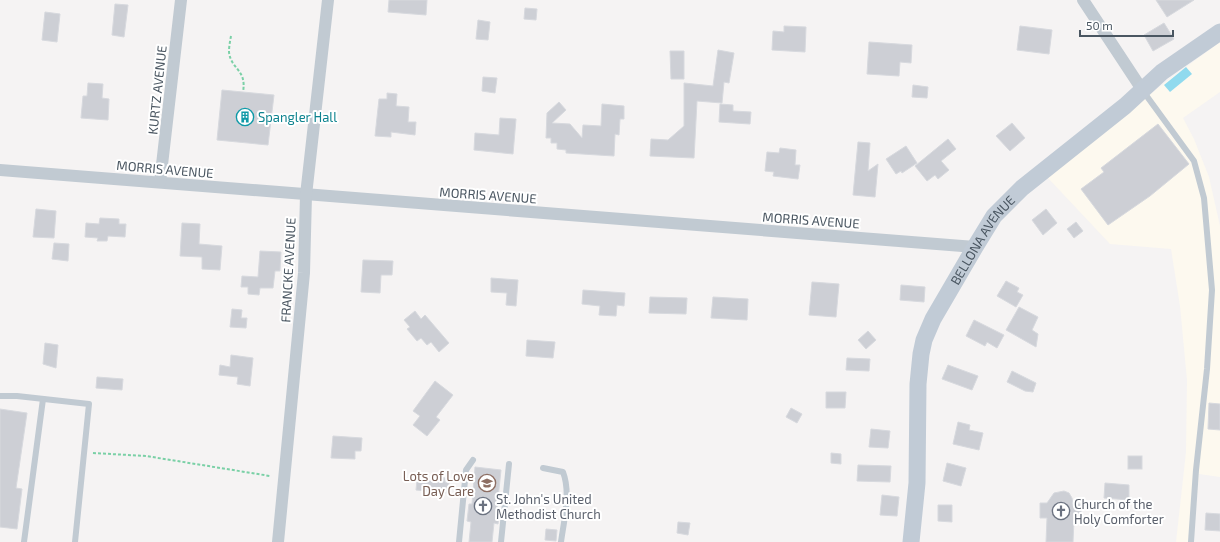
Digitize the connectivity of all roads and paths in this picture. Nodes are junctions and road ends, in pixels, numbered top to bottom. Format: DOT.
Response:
graph roads {
  1 [pos="181,0"];
  2 [pos="328,0"];
  3 [pos="1083,0"];
  4 [pos="1220,32"];
  5 [pos="231,36"];
  6 [pos="1143,90"];
  7 [pos="243,92"];
  8 [pos="0,170"];
  9 [pos="160,182"];
  10 [pos="306,195"];
  11 [pos="975,247"];
  12 [pos="0,396"];
  13 [pos="43,399"];
  14 [pos="84,452"];
  15 [pos="473,460"];
  16 [pos="509,464"];
  17 [pos="543,468"];
  18 [pos="270,476"];
  19 [pos="24,542"];
  20 [pos="75,542"];
  21 [pos="278,542"];
  22 [pos="459,542"];
  23 [pos="501,542"];
  24 [pos="561,542"];
  25 [pos="912,542"];
  26 [pos="1191,542"];
  1 -- 9 [label="street, KURTZ AVENUE"];
  2 -- 10 [label="street, FRANCKE AVENUE"];
  3 -- 6 [label="street"];
  4 -- 6 [label="street, BELLONA AVENUE"];
  5 -- 7 [label="path"];
  6 -- 11 [label="street, BELLONA AVENUE"];
  6 -- 26 [label="lane"];
  8 -- 9 [label="street, MORRIS AVENUE"];
  9 -- 10 [label="street, MORRIS AVENUE"];
  10 -- 11 [label="street, MORRIS AVENUE"];
  10 -- 21 [label="street, FRANCKE AVENUE"];
  11 -- 25 [label="street, BELLONA AVENUE"];
  12 -- 13 [label="lane"];
  13 -- 14 [label="lane"];
  13 -- 19 [label="lane"];
  14 -- 18 [label="path"];
  14 -- 20 [label="lane"];
  15 -- 22 [label="lane"];
  16 -- 23 [label="lane"];
  17 -- 24 [label="lane"];
}
